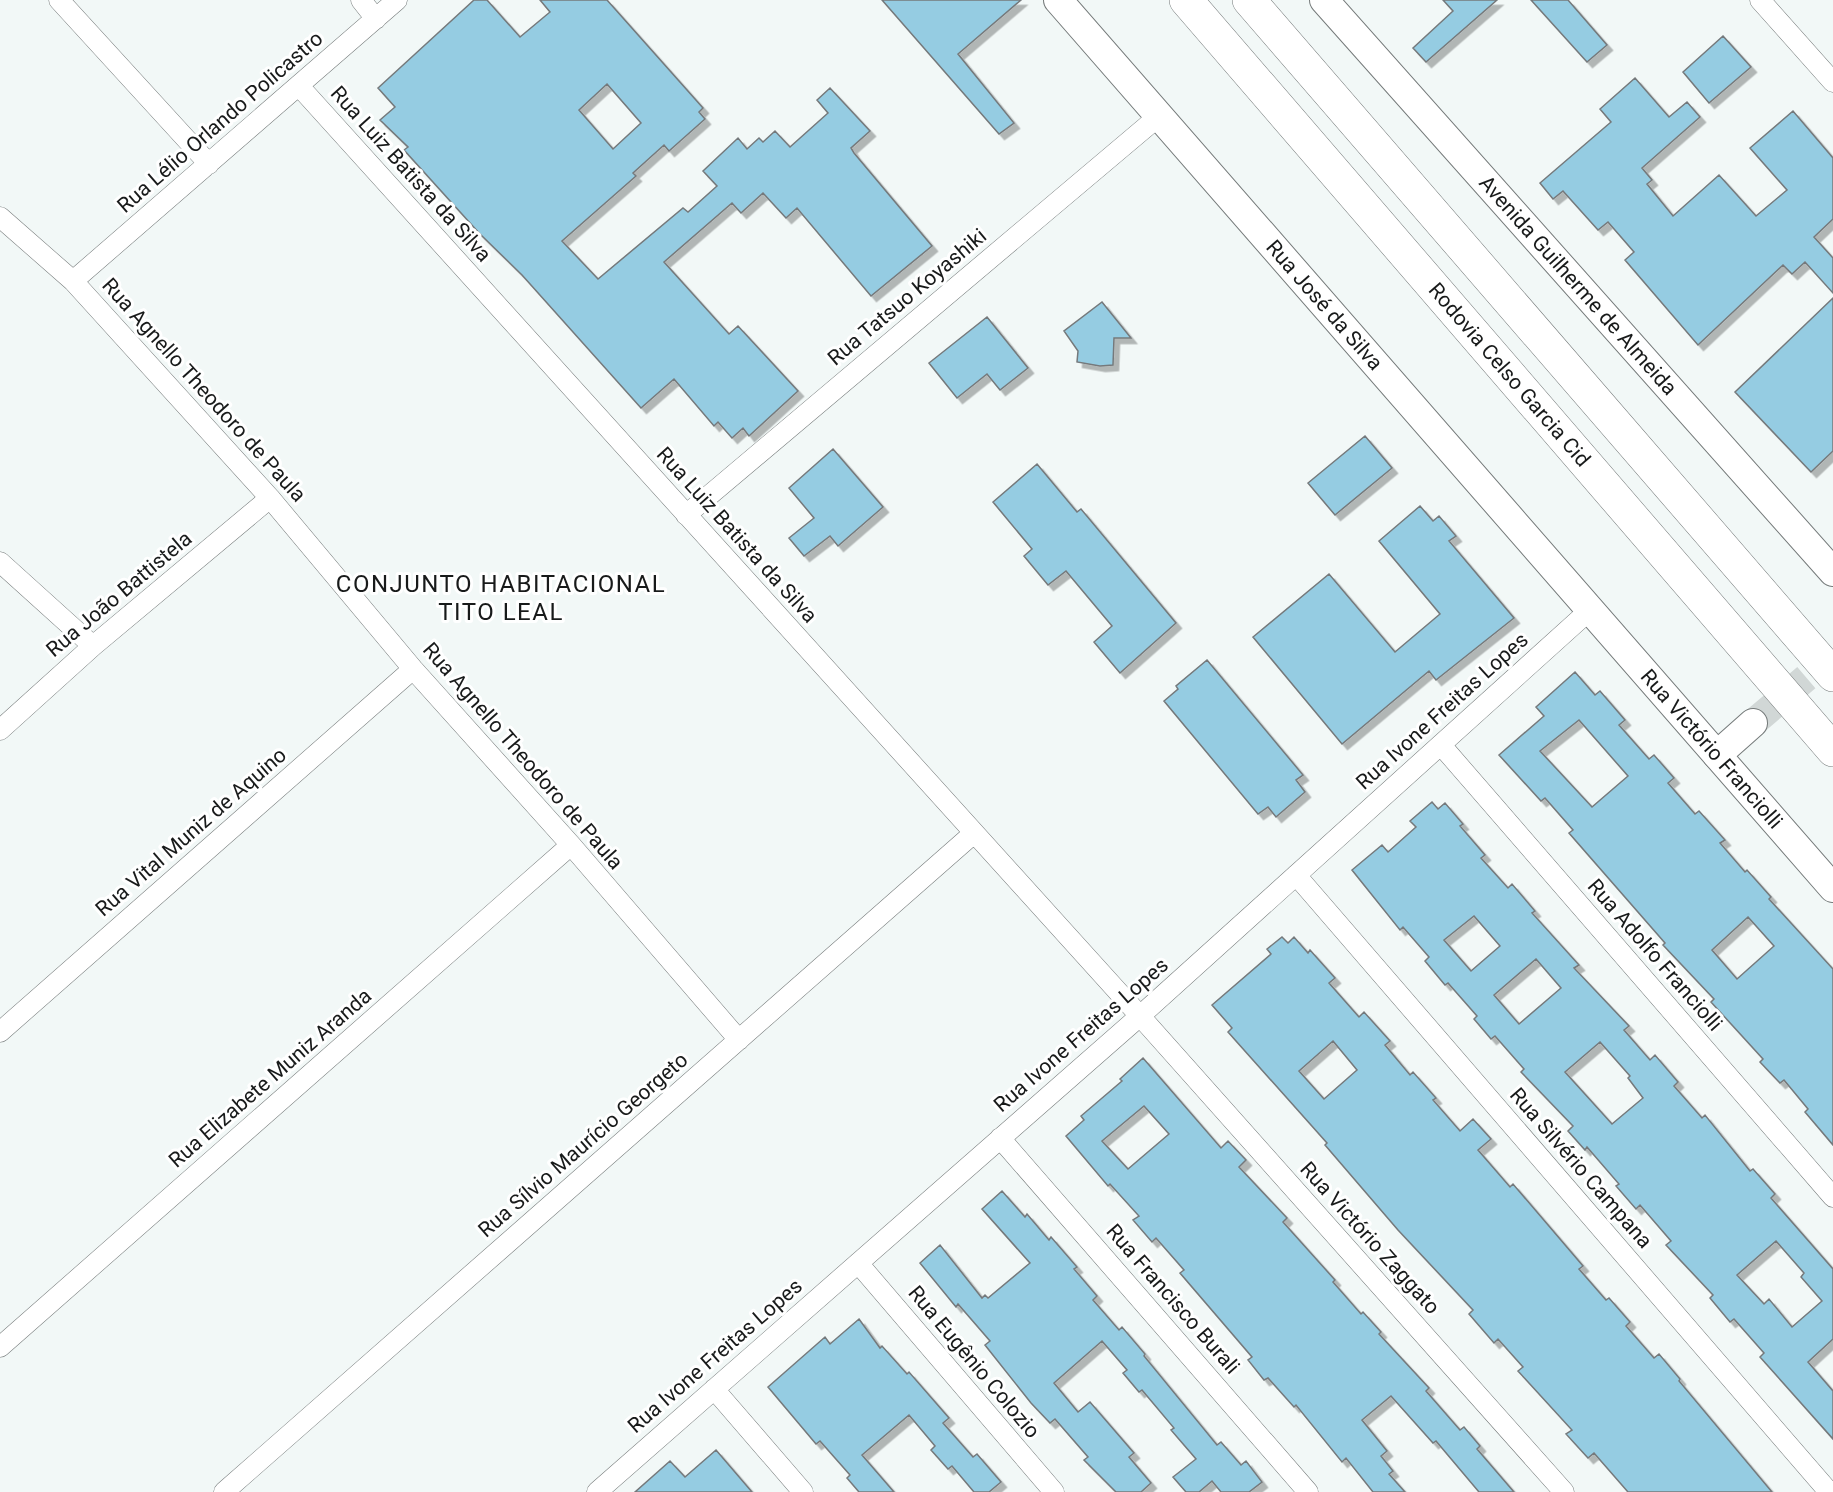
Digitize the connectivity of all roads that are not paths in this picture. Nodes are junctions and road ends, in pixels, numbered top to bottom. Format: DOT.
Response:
graph roads {
  1 [pos="59,0"];
  2 [pos="361,0"];
  3 [pos="397,0"];
  4 [pos="1058,0"];
  5 [pos="1186,0"];
  6 [pos="1249,0"];
  7 [pos="1323,0"];
  8 [pos="1760,0"];
  9 [pos="376,19"];
  10 [pos="1833,82"];
  11 [pos="298,86"];
  12 [pos="1159,116"];
  13 [pos="208,164"];
  14 [pos="0,217"];
  15 [pos="73,281"];
  16 [pos="270,498"];
  17 [pos="686,515"];
  18 [pos="0,562"];
  19 [pos="1833,572"];
  20 [pos="1591,609"];
  21 [pos="93,646"];
  22 [pos="413,669"];
  23 [pos="1833,675"];
  24 [pos="1753,723"];
  25 [pos="0,730"];
  26 [pos="1441,745"];
  27 [pos="1833,750"];
  28 [pos="1717,755"];
  29 [pos="974,833"];
  30 [pos="571,845"];
  31 [pos="1296,875"];
  32 [pos="1833,888"];
  33 [pos="1140,1016"];
  34 [pos="0,1032"];
  35 [pos="739,1040"];
  36 [pos="1000,1138"];
  37 [pos="1833,1197"];
  38 [pos="858,1263"];
  39 [pos="0,1347"];
  40 [pos="714,1389"];
  41 [pos="224,1492"];
  42 [pos="597,1492"];
  43 [pos="803,1492"];
  44 [pos="1054,1492"];
  45 [pos="1308,1492"];
  46 [pos="1564,1492"];
  47 [pos="1829,1492"];
  1 -- 13 [label="street"];
  2 -- 9 [label="street"];
  3 -- 9 [label="street, Rua Lélio Orlando Policastro"];
  4 -- 12 [label="street, Rua José da Silva"];
  5 -- 27 [label="highway, Rodovia Celso Garcia Cid"];
  6 -- 23 [label="highway"];
  7 -- 19 [label="street, Avenida Guilherme de Almeida"];
  8 -- 10 [label="street"];
  9 -- 11 [label="street, Rua Lélio Orlando Policastro"];
  11 -- 13 [label="street, Rua Lélio Orlando Policastro"];
  11 -- 17 [label="street, Rua Luiz Batista da Silva"];
  12 -- 17 [label="street, Rua Tatsuo Koyashiki"];
  12 -- 20 [label="street, Rua José da Silva"];
  13 -- 15 [label="street, Rua Lélio Orlando Policastro"];
  14 -- 15 [label="street, Rua Agnello Theodoro de Paula"];
  15 -- 16 [label="street, Rua Agnello Theodoro de Paula"];
  16 -- 21 [label="street, Rua João Battistela"];
  16 -- 22 [label="street, Rua Agnello Theodoro de Paula"];
  17 -- 29 [label="street, Rua Luiz Batista da Silva"];
  18 -- 21 [label="street"];
  20 -- 26 [label="street, Rua Ivone Freitas Lopes"];
  20 -- 28 [label="street, Rua Victório Franciolli"];
  21 -- 25 [label="street, Rua João Battistela"];
  22 -- 30 [label="street, Rua Agnello Theodoro de Paula"];
  22 -- 34 [label="street, Rua Vital Muniz de Aquino"];
  24 -- 28 [label="street"];
  26 -- 31 [label="street, Rua Ivone Freitas Lopes"];
  26 -- 37 [label="street, Rua Adolfo Franciolli"];
  28 -- 32 [label="street, Rua Victório Franciolli"];
  29 -- 33 [label="street, Rua Luiz Batista da Silva"];
  29 -- 35 [label="street, Rua Sílvio Maurício Georgeto"];
  30 -- 35 [label="street, Rua Agnello Theodoro de Paula"];
  30 -- 39 [label="street, Rua Elizabete Muniz Aranda"];
  31 -- 33 [label="street, Rua Ivone Freitas Lopes"];
  31 -- 47 [label="street, Rua Silvério Campana"];
  33 -- 36 [label="street, Rua Ivone Freitas Lopes"];
  33 -- 46 [label="street, Rua Victório Zaggato"];
  35 -- 41 [label="street, Rua Sílvio Maurício Georgeto"];
  36 -- 38 [label="street, Rua Ivone Freitas Lopes"];
  36 -- 45 [label="street, Rua Francisco Burali"];
  38 -- 40 [label="street, Rua Ivone Freitas Lopes"];
  38 -- 44 [label="street, Rua Eugênio Colozio"];
  40 -- 42 [label="street, Rua Ivone Freitas Lopes"];
  40 -- 43 [label="street"];
}
